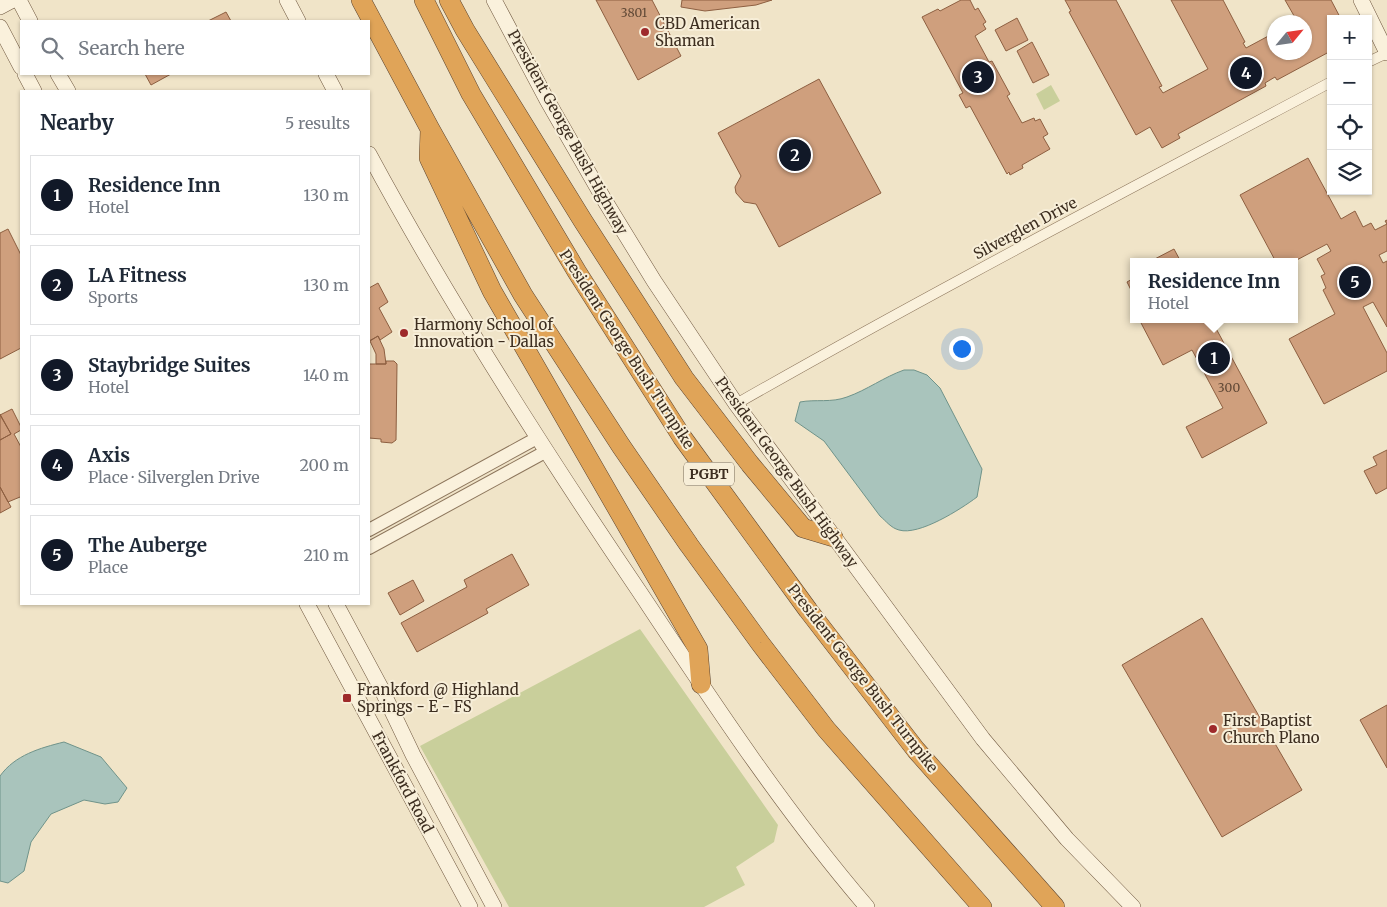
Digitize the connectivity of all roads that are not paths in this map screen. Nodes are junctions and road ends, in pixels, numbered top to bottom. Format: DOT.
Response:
graph roads {
  1 [pos="14,0"];
  2 [pos="19,0"];
  3 [pos="287,0"];
  4 [pos="361,0"];
  5 [pos="424,0"];
  6 [pos="449,0"];
  7 [pos="494,0"];
  8 [pos="1361,0"];
  9 [pos="0,7"];
  10 [pos="29,20"];
  11 [pos="297,20"];
  12 [pos="0,27"];
  13 [pos="1387,53"];
  14 [pos="1372,60"];
  15 [pos="20,65"];
  16 [pos="26,75"];
  17 [pos="59,75"];
  18 [pos="327,75"];
  19 [pos="1327,84"];
  20 [pos="33,90"];
  21 [pos="67,90"];
  22 [pos="334,90"];
  23 [pos="430,129"];
  24 [pos="370,156"];
  25 [pos="736,404"];
  26 [pos="537,438"];
  27 [pos="545,452"];
  28 [pos="370,529"];
  29 [pos="833,537"];
  30 [pos="370,547"];
  31 [pos="308,605"];
  32 [pos="337,605"];
  33 [pos="701,684"];
  34 [pos="470,907"];
  35 [pos="494,907"];
  36 [pos="866,907"];
  37 [pos="982,907"];
  38 [pos="1054,907"];
  39 [pos="1133,907"];
  1 -- 9 [label="main road"];
  2 -- 10 [label="main road"];
  3 -- 11 [label="main road"];
  4 -- 23 [label="highway"];
  5 -- 38 [label="highway, President George Bush Turnpike / PGBT"];
  6 -- 29 [label="highway"];
  7 -- 25 [label="main road, President George Bush Highway"];
  8 -- 13 [label="main road"];
  12 -- 15 [label="main road"];
  13 -- 14 [label="street"];
  16 -- 20 [label="main road"];
  17 -- 21 [label="main road"];
  18 -- 22 [label="main road"];
  19 -- 25 [label="street, Silverglen Drive"];
  23 -- 33 [label="highway"];
  23 -- 37 [label="highway"];
  24 -- 26 [label="main road"];
  25 -- 29 [label="main road, President George Bush Highway"];
  26 -- 27 [label="main road"];
  26 -- 28 [label="street"];
  27 -- 30 [label="street"];
  27 -- 33 [label="main road"];
  29 -- 39 [label="main road, President George Bush Highway"];
  31 -- 34 [label="main road, Frankford Road"];
  32 -- 35 [label="main road, Frankford Road"];
  33 -- 36 [label="main road"];
}
